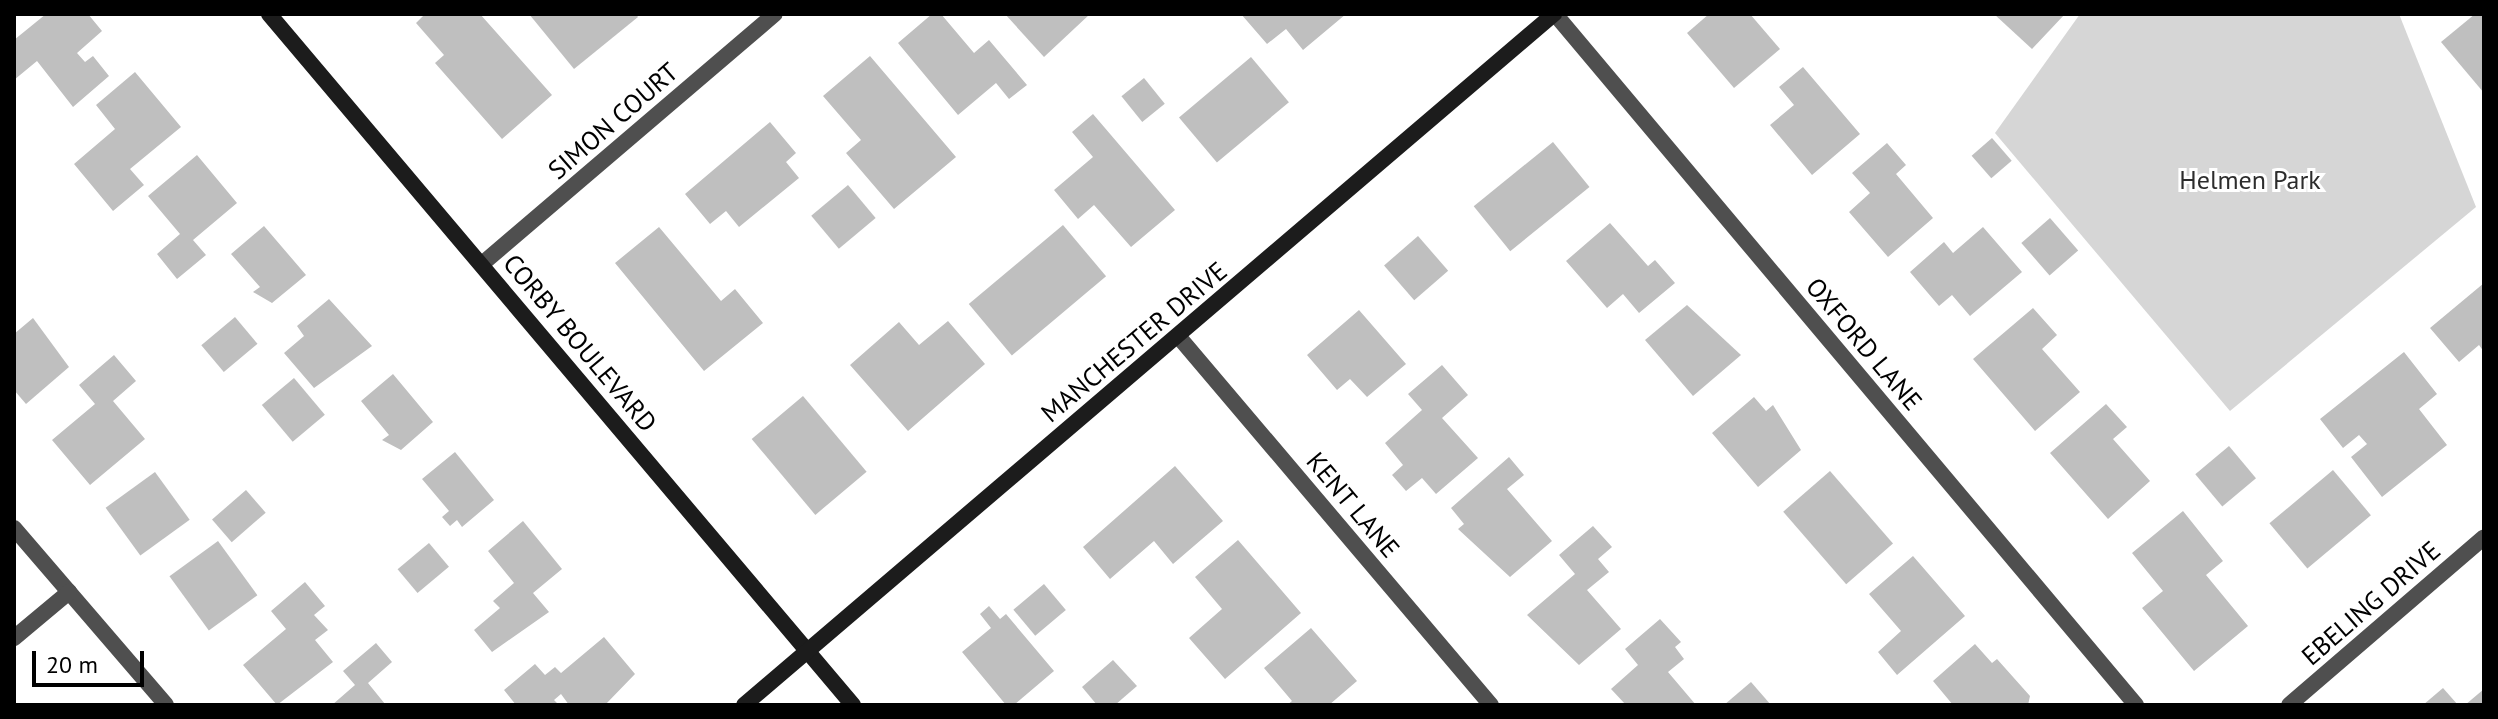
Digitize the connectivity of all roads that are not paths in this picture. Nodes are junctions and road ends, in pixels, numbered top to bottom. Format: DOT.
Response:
graph roads {
  1 [pos="269,14"];
  2 [pos="775,14"];
  3 [pos="1555,14"];
  4 [pos="482,264"];
  5 [pos="1178,336"];
  6 [pos="14,528"];
  7 [pos="2484,537"];
  8 [pos="69,592"];
  9 [pos="14,638"];
  10 [pos="808,651"];
  11 [pos="166,705"];
  12 [pos="744,705"];
  13 [pos="853,705"];
  14 [pos="1491,705"];
  15 [pos="2136,705"];
  16 [pos="2289,705"];
  1 -- 4 [label="street, CORBY BOULEVARD"];
  2 -- 4 [label="street, SIMON COURT"];
  3 -- 5 [label="street, MANCHESTER DRIVE"];
  3 -- 15 [label="street, OXFORD LANE"];
  4 -- 10 [label="street, CORBY BOULEVARD"];
  5 -- 10 [label="street, MANCHESTER DRIVE"];
  5 -- 14 [label="street, KENT LANE"];
  6 -- 8 [label="street"];
  7 -- 16 [label="street, EBELING DRIVE"];
  8 -- 9 [label="street"];
  8 -- 11 [label="street"];
  10 -- 12 [label="street, MANCHESTER DRIVE"];
  10 -- 13 [label="street, CORBY BOULEVARD"];
}
